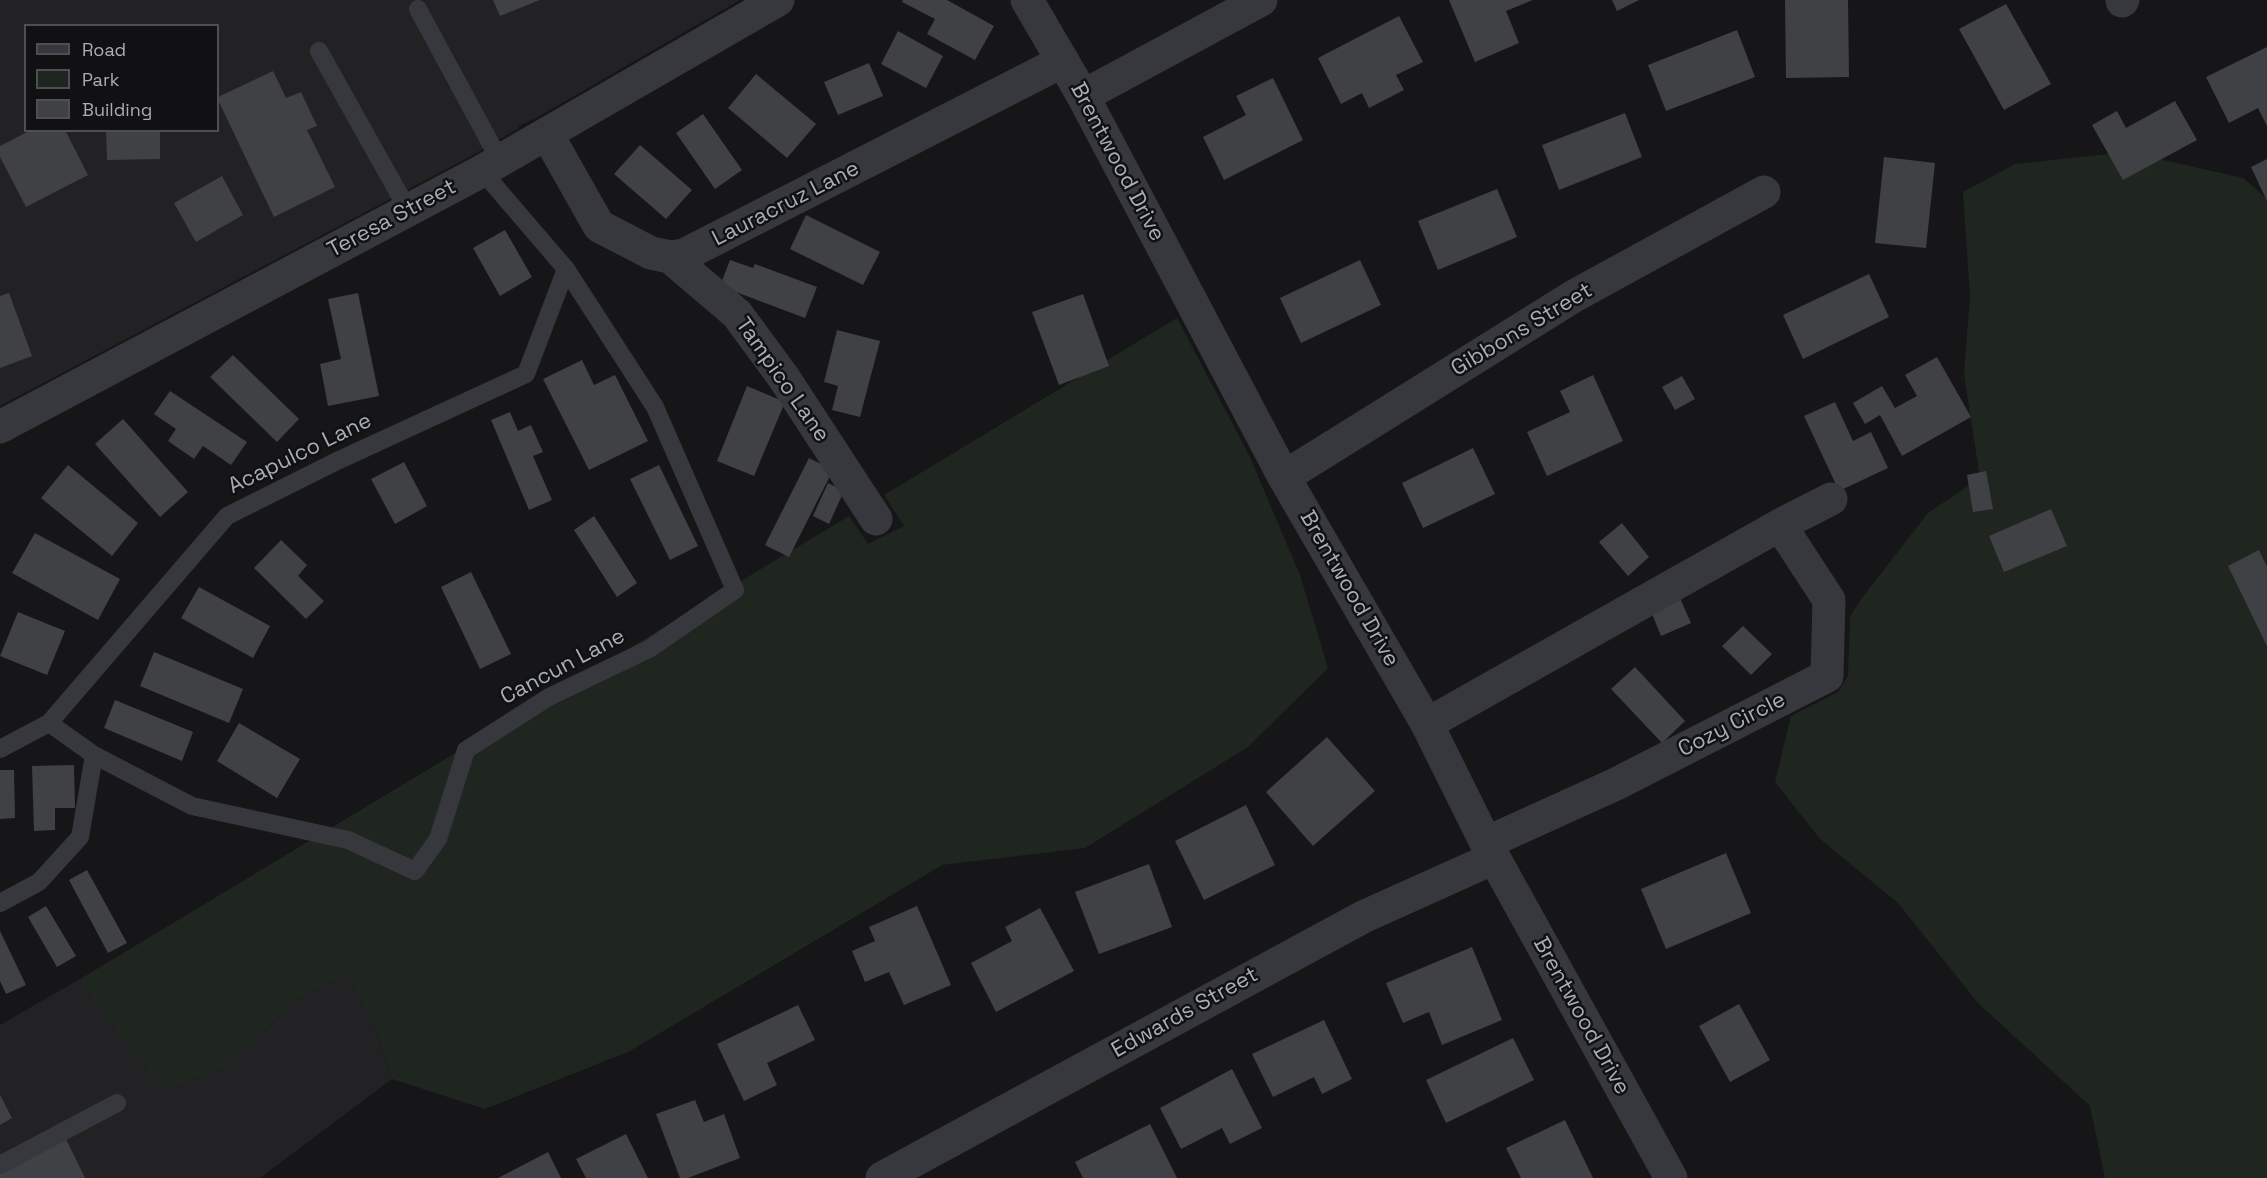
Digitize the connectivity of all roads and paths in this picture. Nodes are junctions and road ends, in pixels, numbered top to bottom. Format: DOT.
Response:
graph roads {
  1 [pos="778,0"];
  2 [pos="1027,0"];
  3 [pos="1261,0"];
  4 [pos="418,9"];
  5 [pos="319,51"];
  6 [pos="1063,62"];
  7 [pos="1083,96"];
  8 [pos="547,134"];
  9 [pos="491,166"];
  10 [pos="1764,192"];
  11 [pos="408,210"];
  12 [pos="670,257"];
  13 [pos="566,269"];
  14 [pos="0,427"];
  15 [pos="1284,477"];
  16 [pos="1831,499"];
  17 [pos="876,519"];
  18 [pos="1780,525"];
  19 [pos="49,723"];
  20 [pos="1427,724"];
  21 [pos="0,749"];
  22 [pos="94,755"];
  23 [pos="1490,850"];
  24 [pos="0,903"];
  25 [pos="117,1103"];
  26 [pos="0,1165"];
  27 [pos="882,1178"];
  28 [pos="1671,1178"];
  1 -- 8 [label="street, Teresa Street"];
  2 -- 6 [label="street, Brentwood Drive"];
  3 -- 7 [label="street"];
  4 -- 9 [label="lane, Cancun Lane"];
  5 -- 11 [label="lane"];
  6 -- 7 [label="street, Brentwood Drive"];
  6 -- 12 [label="street, Lauracruz Lane"];
  7 -- 15 [label="street, Brentwood Drive"];
  8 -- 9 [label="street, Teresa Street"];
  8 -- 12 [label="street"];
  9 -- 11 [label="street, Teresa Street"];
  9 -- 13 [label="lane, Cancun Lane"];
  10 -- 15 [label="street, Gibbons Street"];
  11 -- 14 [label="street, Teresa Street"];
  12 -- 17 [label="street, Tampico Lane"];
  13 -- 19 [label="lane, Acapulco Lane"];
  13 -- 22 [label="lane, Cancun Lane"];
  15 -- 20 [label="street, Brentwood Drive"];
  16 -- 18 [label="street"];
  18 -- 20 [label="street"];
  18 -- 23 [label="street, Cozy Circle"];
  19 -- 21 [label="lane, Acapulco Lane"];
  19 -- 22 [label="lane"];
  20 -- 23 [label="street, Brentwood Drive"];
  22 -- 24 [label="lane"];
  23 -- 27 [label="street, Edwards Street"];
  23 -- 28 [label="street, Brentwood Drive"];
  25 -- 26 [label="lane"];
}
